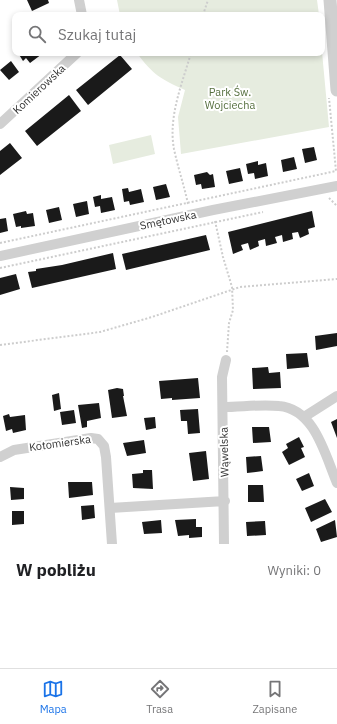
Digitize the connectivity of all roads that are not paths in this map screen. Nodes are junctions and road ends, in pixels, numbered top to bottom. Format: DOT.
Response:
graph roads {
  1 [pos="79,0"];
  2 [pos="330,0"];
  3 [pos="81,12"];
  4 [pos="74,56"];
  5 [pos="337,90"];
  6 [pos="0,124"];
  7 [pos="337,186"];
  8 [pos="0,256"];
  9 [pos="226,360"];
  10 [pos="337,396"];
  11 [pos="223,407"];
  12 [pos="304,417"];
  13 [pos="0,457"];
  14 [pos="337,483"];
  15 [pos="225,500"];
  16 [pos="110,508"];
  17 [pos="112,544"];
  18 [pos="224,544"];
  1 -- 3 [label="street"];
  2 -- 5 [label="street"];
  4 -- 6 [label="street, Komierowska"];
  7 -- 8 [label="street, Smętowska"];
  9 -- 11 [label="street, Wąwelska"];
  10 -- 12 [label="street"];
  11 -- 12 [label="street"];
  11 -- 15 [label="street, Wąwelska"];
  12 -- 14 [label="street"];
  13 -- 16 [label="street, Kotomierska"];
  15 -- 16 [label="street"];
  15 -- 18 [label="street, Wąwelska"];
  16 -- 17 [label="street, Kotomierska"];
}
